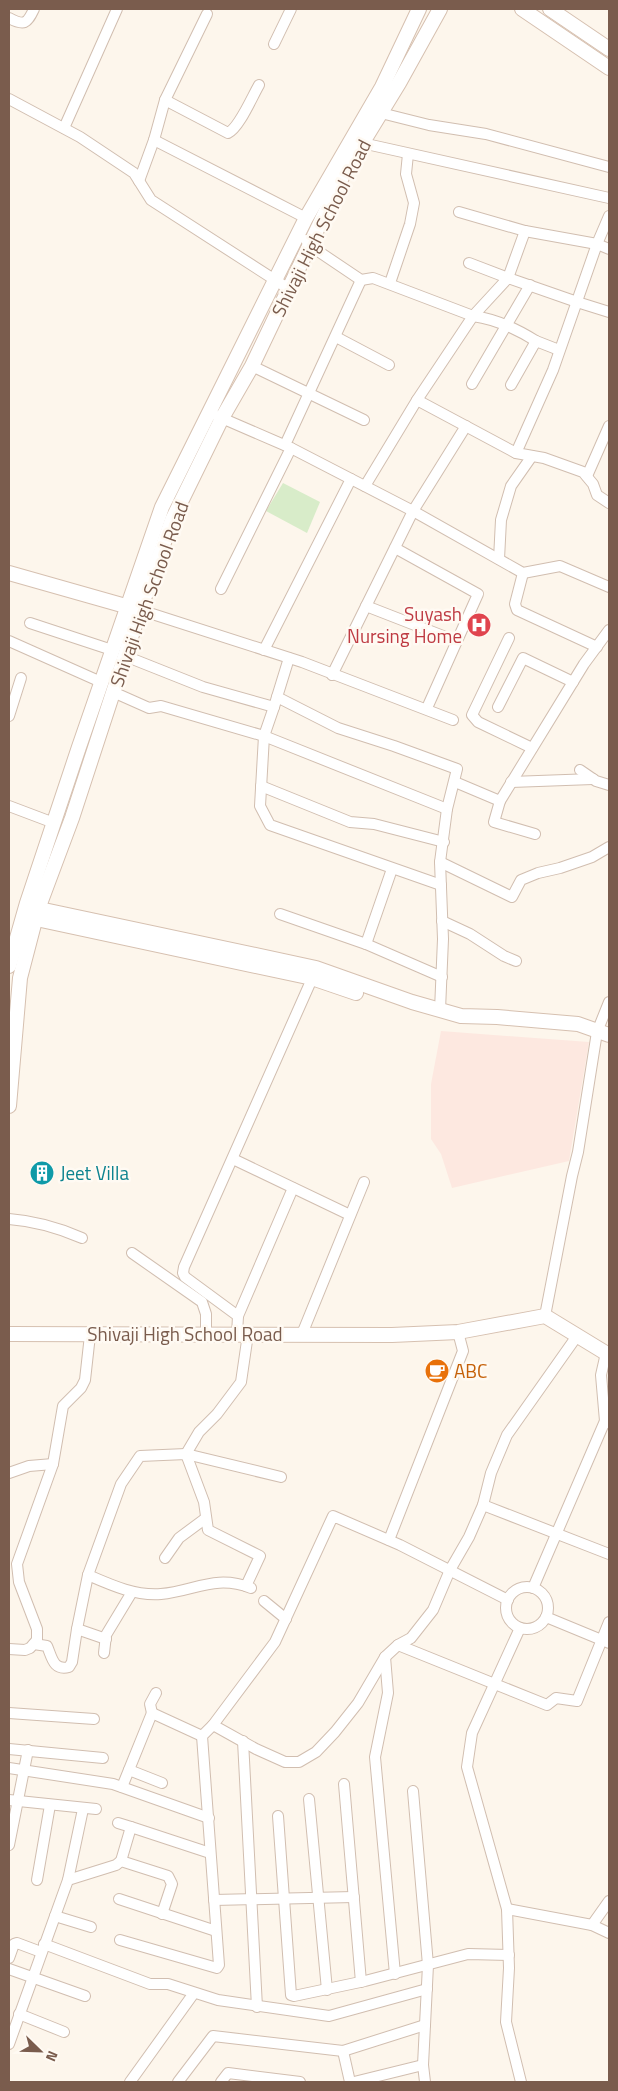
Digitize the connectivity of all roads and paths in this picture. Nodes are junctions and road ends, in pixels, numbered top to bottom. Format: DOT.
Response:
graph roads {
  1 [pos="34,9"];
  2 [pos="117,9"];
  3 [pos="291,9"];
  4 [pos="419,9"];
  5 [pos="440,9"];
  6 [pos="522,9"];
  7 [pos="550,9"];
  8 [pos="207,14"];
  9 [pos="9,18"];
  10 [pos="274,44"];
  11 [pos="609,49"];
  12 [pos="609,68"];
  13 [pos="259,85"];
  14 [pos="9,99"];
  15 [pos="165,100"];
  16 [pos="381,113"];
  17 [pos="64,128"];
  18 [pos="154,140"];
  19 [pos="362,143"];
  20 [pos="408,154"];
  21 [pos="609,167"];
  22 [pos="139,181"];
  23 [pos="609,198"];
  24 [pos="459,212"];
  25 [pos="609,216"];
  26 [pos="303,224"];
  27 [pos="525,231"];
  28 [pos="597,244"];
  29 [pos="309,245"];
  30 [pos="609,249"];
  31 [pos="469,263"];
  32 [pos="508,278"];
  33 [pos="361,280"];
  34 [pos="275,281"];
  35 [pos="390,283"];
  36 [pos="530,285"];
  37 [pos="289,289"];
  38 [pos="576,302"];
  39 [pos="609,312"];
  40 [pos="473,316"];
  41 [pos="507,326"];
  42 [pos="336,337"];
  43 [pos="536,341"];
  44 [pos="559,350"];
  45 [pos="389,365"];
  46 [pos="252,366"];
  47 [pos="472,384"];
  48 [pos="511,385"];
  49 [pos="309,394"];
  50 [pos="417,400"];
  51 [pos="216,415"];
  52 [pos="364,420"];
  53 [pos="466,426"];
  54 [pos="609,426"];
  55 [pos="288,447"];
  56 [pos="516,453"];
  57 [pos="532,456"];
  58 [pos="586,476"];
  59 [pos="351,479"];
  60 [pos="365,486"];
  61 [pos="609,503"];
  62 [pos="413,511"];
  63 [pos="395,548"];
  64 [pos="499,559"];
  65 [pos="523,572"];
  66 [pos="9,573"];
  67 [pos="609,587"];
  68 [pos="221,589"];
  69 [pos="366,606"];
  70 [pos="134,608"];
  71 [pos="30,623"];
  72 [pos="609,630"];
  73 [pos="510,638"];
  74 [pos="9,641"];
  75 [pos="456,641"];
  76 [pos="596,647"];
  77 [pos="264,650"];
  78 [pos="119,653"];
  79 [pos="289,658"];
  80 [pos="332,674"];
  81 [pos="21,678"];
  82 [pos="101,682"];
  83 [pos="573,682"];
  84 [pos="113,692"];
  85 [pos="275,702"];
  86 [pos="498,707"];
  87 [pos="427,708"];
  88 [pos="9,716"];
  89 [pos="453,720"];
  90 [pos="264,736"];
  91 [pos="532,748"];
  92 [pos="580,770"];
  93 [pos="592,779"];
  94 [pos="455,782"];
  95 [pos="511,782"];
  96 [pos="609,785"];
  97 [pos="261,786"];
  98 [pos="500,801"];
  99 [pos="9,806"];
  100 [pos="447,809"];
  101 [pos="54,823"];
  102 [pos="535,834"];
  103 [pos="444,842"];
  104 [pos="609,848"];
  105 [pos="440,862"];
  106 [pos="392,869"];
  107 [pos="441,885"];
  108 [pos="31,912"];
  109 [pos="280,914"];
  110 [pos="442,921"];
  111 [pos="366,944"];
  112 [pos="16,952"];
  113 [pos="516,961"];
  114 [pos="9,966"];
  115 [pos="314,973"];
  116 [pos="442,977"];
  117 [pos="609,1002"];
  118 [pos="440,1010"];
  119 [pos="603,1033"];
  120 [pos="9,1106"];
  121 [pos="233,1159"];
  122 [pos="364,1182"];
  123 [pos="293,1188"];
  124 [pos="350,1215"];
  125 [pos="9,1219"];
  126 [pos="82,1238"];
  127 [pos="132,1253"];
  128 [pos="238,1316"];
  129 [pos="545,1316"];
  130 [pos="458,1332"];
  131 [pos="9,1334"];
  132 [pos="90,1334"];
  133 [pos="206,1334"];
  134 [pos="242,1334"];
  135 [pos="302,1334"];
  136 [pos="577,1336"];
  137 [pos="608,1354"];
  138 [pos="607,1422"];
  139 [pos="186,1454"];
  140 [pos="53,1464"];
  141 [pos="9,1473"];
  142 [pos="281,1477"];
  143 [pos="483,1505"];
  144 [pos="206,1518"];
  145 [pos="556,1534"];
  146 [pos="389,1540"];
  147 [pos="609,1554"];
  148 [pos="165,1558"];
  149 [pos="450,1570"];
  150 [pos="88,1575"];
  151 [pos="533,1588"];
  152 [pos="132,1592"];
  153 [pos="508,1600"];
  154 [pos="264,1601"];
  155 [pos="546,1617"];
  156 [pos="286,1618"];
  157 [pos="609,1622"];
  158 [pos="520,1628"];
  159 [pos="77,1629"];
  160 [pos="106,1639"];
  161 [pos="605,1641"];
  162 [pos="34,1644"];
  163 [pos="398,1645"];
  164 [pos="9,1650"];
  165 [pos="104,1653"];
  166 [pos="385,1657"];
  167 [pos="494,1684"];
  168 [pos="156,1693"];
  169 [pos="9,1713"];
  170 [pos="152,1713"];
  171 [pos="94,1719"];
  172 [pos="213,1725"];
  173 [pos="202,1736"];
  174 [pos="243,1741"];
  175 [pos="9,1749"];
  176 [pos="28,1750"];
  177 [pos="103,1758"];
  178 [pos="9,1768"];
  179 [pos="24,1769"];
  180 [pos="129,1770"];
  181 [pos="162,1783"];
  182 [pos="113,1784"];
  183 [pos="344,1784"];
  184 [pos="413,1791"];
  185 [pos="309,1799"];
  186 [pos="13,1800"];
  187 [pos="50,1805"];
  188 [pos="83,1809"];
  189 [pos="96,1809"];
  190 [pos="278,1816"];
  191 [pos="208,1818"];
  192 [pos="11,1820"];
  193 [pos="118,1823"];
  194 [pos="131,1827"];
  195 [pos="9,1845"];
  196 [pos="210,1854"];
  197 [pos="119,1863"];
  198 [pos="37,1880"];
  199 [pos="68,1880"];
  200 [pos="354,1897"];
  201 [pos="318,1899"];
  202 [pos="120,1900"];
  203 [pos="214,1900"];
  204 [pos="251,1900"];
  205 [pos="284,1900"];
  206 [pos="609,1901"];
  207 [pos="507,1909"];
  208 [pos="162,1914"];
  209 [pos="55,1916"];
  210 [pos="592,1925"];
  211 [pos="91,1927"];
  212 [pos="216,1931"];
  213 [pos="609,1933"];
  214 [pos="120,1940"];
  215 [pos="43,1948"];
  216 [pos="509,1955"];
  217 [pos="9,1958"];
  218 [pos="428,1965"];
  219 [pos="9,1969"];
  220 [pos="395,1974"];
  221 [pos="32,1978"];
  222 [pos="361,1982"];
  223 [pos="427,1989"];
  224 [pos="327,1990"];
  225 [pos="194,1993"];
  226 [pos="85,1996"];
  227 [pos="257,2007"];
  228 [pos="20,2014"];
  229 [pos="425,2025"];
  230 [pos="64,2032"];
  231 [pos="9,2042"];
  232 [pos="343,2052"];
  233 [pos="423,2065"];
  234 [pos="385,2078"];
  235 [pos="251,2079"];
  236 [pos="130,2082"];
  237 [pos="178,2082"];
  238 [pos="221,2082"];
  239 [pos="300,2082"];
  240 [pos="352,2082"];
  241 [pos="425,2082"];
  242 [pos="521,2082"];
  1 -- 9 [label="street"];
  2 -- 17 [label="street"];
  3 -- 10 [label="street"];
  4 -- 26 [label="street, Shivaji High School Road"];
  5 -- 16 [label="street, Shivaji High School Road"];
  6 -- 12 [label="street"];
  7 -- 11 [label="street"];
  8 -- 15 [label="street"];
  13 -- 15 [label="street"];
  14 -- 17 [label="street"];
  15 -- 18 [label="street"];
  16 -- 19 [label="street, Shivaji High School Road"];
  16 -- 21 [label="street"];
  17 -- 22 [label="street"];
  18 -- 22 [label="street"];
  18 -- 26 [label="street"];
  19 -- 20 [label="street"];
  19 -- 29 [label="street, Shivaji High School Road"];
  20 -- 23 [label="street"];
  20 -- 35 [label="street"];
  22 -- 34 [label="street"];
  24 -- 27 [label="street"];
  25 -- 28 [label="street"];
  26 -- 29 [label="street"];
  26 -- 34 [label="street, Shivaji High School Road"];
  27 -- 28 [label="street"];
  27 -- 32 [label="street"];
  28 -- 30 [label="street"];
  28 -- 38 [label="street"];
  29 -- 33 [label="street"];
  29 -- 37 [label="street, Shivaji High School Road"];
  31 -- 32 [label="street"];
  32 -- 36 [label="street"];
  32 -- 40 [label="street"];
  33 -- 35 [label="street"];
  33 -- 42 [label="street"];
  34 -- 37 [label="street"];
  34 -- 51 [label="street, Shivaji High School Road"];
  35 -- 40 [label="street"];
  36 -- 38 [label="street"];
  36 -- 41 [label="street"];
  37 -- 46 [label="street, Shivaji High School Road"];
  38 -- 39 [label="street"];
  38 -- 44 [label="street"];
  40 -- 41 [label="street"];
  40 -- 50 [label="street"];
  41 -- 43 [label="street"];
  41 -- 47 [label="street"];
  42 -- 45 [label="street"];
  42 -- 49 [label="street"];
  43 -- 44 [label="street"];
  43 -- 48 [label="street"];
  44 -- 56 [label="street"];
  46 -- 49 [label="street"];
  46 -- 51 [label="street, Shivaji High School Road"];
  49 -- 52 [label="street"];
  49 -- 55 [label="street"];
  50 -- 53 [label="street"];
  50 -- 60 [label="street"];
  51 -- 55 [label="street"];
  51 -- 70 [label="street, Shivaji High School Road"];
  53 -- 56 [label="street"];
  53 -- 62 [label="street"];
  54 -- 58 [label="street"];
  55 -- 59 [label="street"];
  55 -- 68 [label="street"];
  56 -- 57 [label="street"];
  57 -- 58 [label="street"];
  57 -- 64 [label="street"];
  58 -- 61 [label="street"];
  59 -- 60 [label="street"];
  59 -- 77 [label="street"];
  60 -- 62 [label="street"];
  62 -- 63 [label="street"];
  62 -- 64 [label="street"];
  63 -- 69 [label="street"];
  63 -- 75 [label="street"];
  64 -- 65 [label="street"];
  65 -- 67 [label="street"];
  65 -- 76 [label="street"];
  66 -- 70 [label="street"];
  69 -- 75 [label="street"];
  69 -- 80 [label="street"];
  70 -- 77 [label="street"];
  70 -- 78 [label="street, Shivaji High School Road"];
  71 -- 78 [label="street"];
  72 -- 76 [label="street"];
  73 -- 91 [label="street"];
  74 -- 82 [label="street"];
  75 -- 87 [label="street"];
  76 -- 83 [label="street"];
  77 -- 79 [label="street"];
  78 -- 82 [label="street, Shivaji High School Road"];
  78 -- 84 [label="street, Shivaji High School Road"];
  78 -- 85 [label="street"];
  79 -- 80 [label="street"];
  79 -- 85 [label="street"];
  80 -- 87 [label="street"];
  81 -- 88 [label="street"];
  82 -- 101 [label="street, Shivaji High School Road"];
  83 -- 86 [label="street"];
  83 -- 91 [label="street"];
  84 -- 90 [label="street"];
  84 -- 108 [label="street, Shivaji High School Road"];
  85 -- 90 [label="street"];
  85 -- 94 [label="street"];
  87 -- 89 [label="street"];
  90 -- 97 [label="street"];
  90 -- 100 [label="street"];
  91 -- 95 [label="street"];
  92 -- 93 [label="street"];
  93 -- 95 [label="street"];
  93 -- 96 [label="street"];
  94 -- 98 [label="street"];
  94 -- 100 [label="street"];
  95 -- 98 [label="street"];
  97 -- 103 [label="street"];
  97 -- 106 [label="street"];
  98 -- 102 [label="street"];
  99 -- 101 [label="street"];
  100 -- 103 [label="street"];
  101 -- 108 [label="street, Shivaji High School Road"];
  103 -- 105 [label="street"];
  104 -- 105 [label="street"];
  105 -- 107 [label="street"];
  106 -- 107 [label="street"];
  106 -- 111 [label="street"];
  107 -- 110 [label="street"];
  108 -- 112 [label="street, Shivaji High School Road"];
  108 -- 115 [label="street"];
  109 -- 111 [label="street"];
  110 -- 113 [label="street"];
  110 -- 116 [label="street"];
  111 -- 116 [label="street"];
  112 -- 114 [label="street, Shivaji High School Road"];
  112 -- 120 [label="street, Shivaji High School Road"];
  115 -- 118 [label="street"];
  115 -- 119 [label="street"];
  115 -- 121 [label="street"];
  116 -- 118 [label="street"];
  117 -- 119 [label="street"];
  118 -- 119 [label="street"];
  119 -- 129 [label="street"];
  121 -- 123 [label="street"];
  121 -- 128 [label="street"];
  122 -- 124 [label="street"];
  123 -- 124 [label="street"];
  123 -- 128 [label="street"];
  124 -- 135 [label="street"];
  125 -- 126 [label="street"];
  127 -- 133 [label="street"];
  128 -- 134 [label="street"];
  129 -- 130 [label="street, Shivaji High School Road"];
  129 -- 136 [label="street"];
  130 -- 135 [label="street, Shivaji High School Road"];
  130 -- 146 [label="street"];
  131 -- 132 [label="street, Shivaji High School Road"];
  132 -- 133 [label="street, Shivaji High School Road"];
  132 -- 140 [label="street"];
  133 -- 134 [label="street, Shivaji High School Road"];
  134 -- 135 [label="street, Shivaji High School Road"];
  134 -- 139 [label="street"];
  136 -- 137 [label="street"];
  136 -- 143 [label="street"];
  137 -- 138 [label="street"];
  138 -- 145 [label="street"];
  139 -- 142 [label="street"];
  139 -- 144 [label="street"];
  139 -- 150 [label="street"];
  140 -- 141 [label="street"];
  140 -- 162 [label="street"];
  143 -- 145 [label="street"];
  143 -- 149 [label="street"];
  144 -- 148 [label="street"];
  144 -- 152 [label="street"];
  145 -- 147 [label="street"];
  145 -- 151 [label="street"];
  146 -- 149 [label="street"];
  146 -- 156 [label="street"];
  149 -- 153 [label="street"];
  149 -- 163 [label="street"];
  150 -- 152 [label="street"];
  150 -- 159 [label="street"];
  151 -- 153 [label="street"];
  151 -- 155 [label="street"];
  152 -- 160 [label="street"];
  153 -- 158 [label="street"];
  154 -- 156 [label="street"];
  155 -- 158 [label="street"];
  155 -- 161 [label="street"];
  156 -- 172 [label="street"];
  157 -- 161 [label="street"];
  158 -- 167 [label="street"];
  159 -- 160 [label="street"];
  159 -- 162 [label="street"];
  160 -- 165 [label="street"];
  161 -- 167 [label="street"];
  162 -- 164 [label="street"];
  163 -- 166 [label="street"];
  163 -- 167 [label="street"];
  166 -- 174 [label="street"];
  166 -- 220 [label="street"];
  167 -- 207 [label="street"];
  168 -- 170 [label="street"];
  169 -- 171 [label="street"];
  170 -- 173 [label="street"];
  170 -- 180 [label="street"];
  172 -- 173 [label="street"];
  172 -- 174 [label="street"];
  173 -- 191 [label="street"];
  174 -- 204 [label="street"];
  175 -- 176 [label="street"];
  176 -- 177 [label="street"];
  176 -- 179 [label="street"];
  178 -- 179 [label="street"];
  179 -- 182 [label="street"];
  179 -- 186 [label="street"];
  180 -- 181 [label="street"];
  180 -- 182 [label="street"];
  182 -- 191 [label="street"];
  183 -- 200 [label="street"];
  184 -- 218 [label="street"];
  185 -- 201 [label="street"];
  186 -- 187 [label="street"];
  186 -- 192 [label="street"];
  187 -- 188 [label="street"];
  187 -- 198 [label="street"];
  188 -- 189 [label="street"];
  188 -- 199 [label="street"];
  190 -- 205 [label="street"];
  191 -- 196 [label="street"];
  192 -- 195 [label="street"];
  193 -- 194 [label="street"];
  194 -- 196 [label="street"];
  194 -- 197 [label="street"];
  196 -- 203 [label="street"];
  197 -- 199 [label="street"];
  197 -- 208 [label="street"];
  199 -- 209 [label="street"];
  200 -- 201 [label="street"];
  200 -- 222 [label="street"];
  201 -- 205 [label="street"];
  201 -- 224 [label="street"];
  202 -- 208 [label="street"];
  203 -- 204 [label="street"];
  203 -- 212 [label="street"];
  204 -- 205 [label="street"];
  204 -- 227 [label="street"];
  205 -- 224 [label="street"];
  206 -- 210 [label="street"];
  207 -- 210 [label="street"];
  207 -- 216 [label="street"];
  208 -- 212 [label="street"];
  209 -- 211 [label="street"];
  209 -- 215 [label="street"];
  210 -- 213 [label="street"];
  212 -- 214 [label="street"];
  215 -- 217 [label="street"];
  215 -- 221 [label="street"];
  215 -- 225 [label="street"];
  216 -- 218 [label="street"];
  216 -- 242 [label="street"];
  218 -- 220 [label="street"];
  218 -- 223 [label="street"];
  219 -- 221 [label="street"];
  220 -- 222 [label="street"];
  221 -- 226 [label="street"];
  221 -- 228 [label="street"];
  222 -- 224 [label="street"];
  223 -- 227 [label="street"];
  223 -- 229 [label="street"];
  225 -- 227 [label="street"];
  225 -- 236 [label="street"];
  228 -- 230 [label="street"];
  228 -- 231 [label="street"];
  229 -- 232 [label="street"];
  229 -- 233 [label="street"];
  232 -- 237 [label="street"];
  232 -- 240 [label="street"];
  233 -- 234 [label="street"];
  233 -- 241 [label="street"];
  234 -- 240 [label="street"];
  235 -- 238 [label="street"];
  235 -- 239 [label="street"];
}
